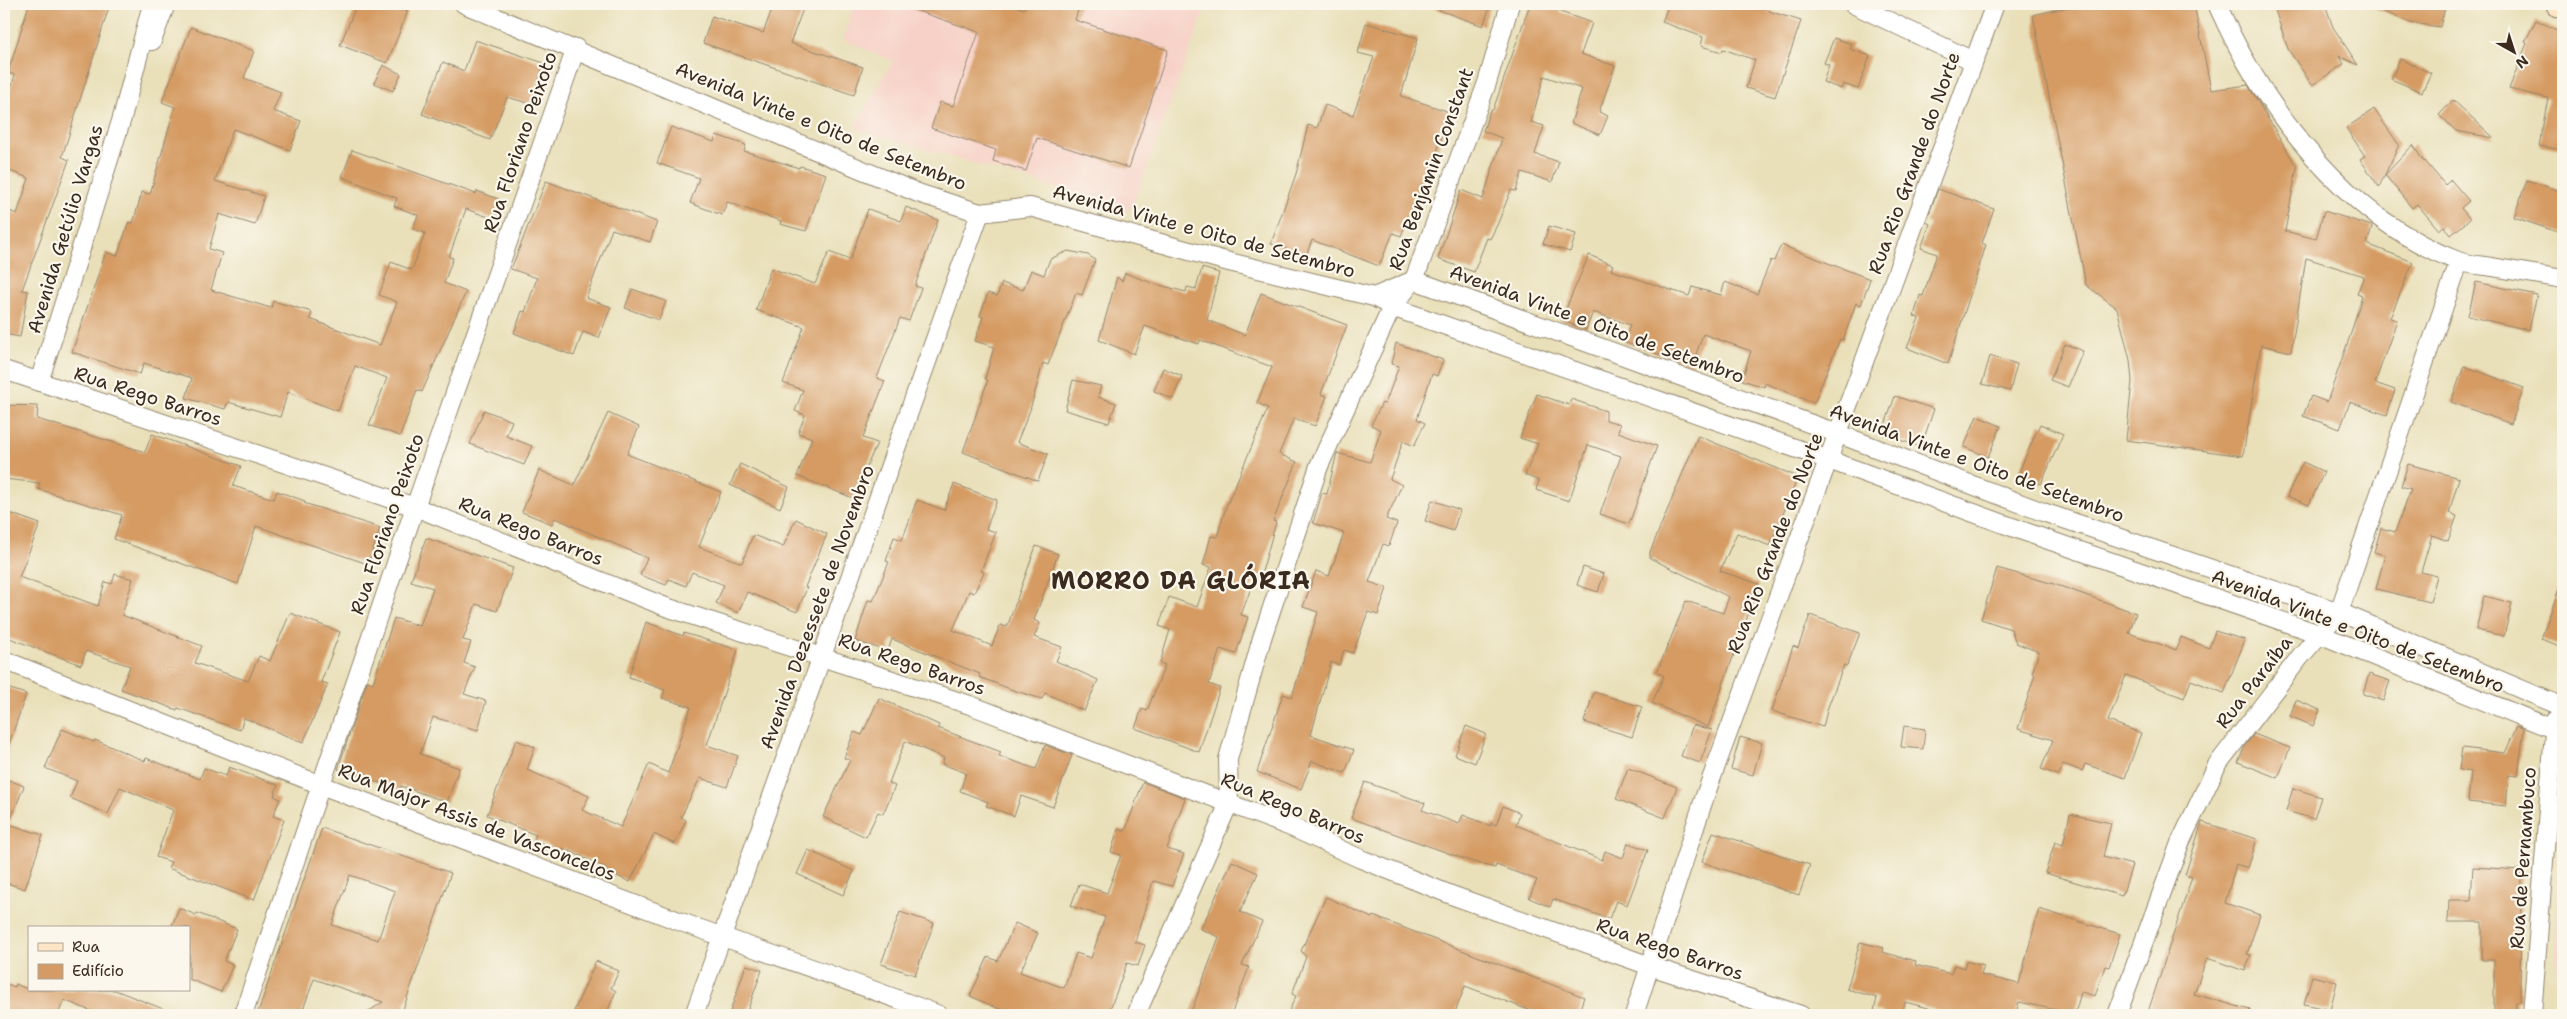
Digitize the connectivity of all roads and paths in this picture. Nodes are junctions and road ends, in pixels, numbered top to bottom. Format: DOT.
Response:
graph roads {
  1 [pos="152,4"];
  2 [pos="166,4"];
  3 [pos="464,4"];
  4 [pos="1510,4"];
  5 [pos="1853,4"];
  6 [pos="1995,4"];
  7 [pos="2217,4"];
  8 [pos="2559,4"];
  9 [pos="2563,5"];
  10 [pos="576,48"];
  11 [pos="1973,61"];
  12 [pos="122,118"];
  13 [pos="980,213"];
  14 [pos="2460,262"];
  15 [pos="2563,279"];
  16 [pos="1414,280"];
  17 [pos="1374,297"];
  18 [pos="1392,307"];
  19 [pos="4,370"];
  20 [pos="39,382"];
  21 [pos="1839,434"];
  22 [pos="1829,460"];
  23 [pos="415,507"];
  24 [pos="2043,512"];
  25 [pos="2034,535"];
  26 [pos="2339,612"];
  27 [pos="2319,634"];
  28 [pos="821,656"];
  29 [pos="4,660"];
  30 [pos="2560,706"];
  31 [pos="2559,731"];
  32 [pos="320,786"];
  33 [pos="1228,803"];
  34 [pos="722,937"];
  35 [pos="1650,966"];
  36 [pos="243,1015"];
  37 [pos="694,1015"];
  38 [pos="939,1015"];
  39 [pos="1136,1015"];
  40 [pos="1634,1015"];
  41 [pos="1802,1015"];
  42 [pos="2117,1015"];
  43 [pos="2532,1015"];
  1 -- 12 [label="street, Avenida Getúlio Vargas"];
  2 -- 12 [label="street, Avenida Getúlio Vargas"];
  3 -- 10 [label="street, Avenida Vinte e Oito de Setembro"];
  4 -- 16 [label="street, Rua Benjamin Constant"];
  5 -- 11 [label="street"];
  6 -- 11 [label="street, Rua Rio Grande do Norte"];
  7 -- 14 [label="street"];
  8 -- 9 [label="main road"];
  10 -- 13 [label="street, Avenida Vinte e Oito de Setembro"];
  10 -- 23 [label="street, Rua Floriano Peixoto"];
  11 -- 21 [label="street, Rua Rio Grande do Norte"];
  12 -- 20 [label="street, Avenida Getúlio Vargas"];
  13 -- 17 [label="street, Avenida Vinte e Oito de Setembro"];
  13 -- 28 [label="street, Avenida Dezessete de Novembro"];
  14 -- 15 [label="street"];
  14 -- 26 [label="street, Rua Paraíba"];
  16 -- 17 [label="street, Avenida Vinte e Oito de Setembro"];
  16 -- 18 [label="street, Rua Benjamin Constant"];
  16 -- 21 [label="street, Avenida Vinte e Oito de Setembro"];
  17 -- 18 [label="street, Avenida Vinte e Oito de Setembro"];
  18 -- 22 [label="street, Avenida Vinte e Oito de Setembro"];
  18 -- 33 [label="street, Rua Benjamin Constant"];
  19 -- 20 [label="street, Rua Rego Barros"];
  20 -- 23 [label="street, Rua Rego Barros"];
  21 -- 22 [label="street, Rua Rio Grande do Norte"];
  21 -- 24 [label="street, Avenida Vinte e Oito de Setembro"];
  22 -- 25 [label="street, Avenida Vinte e Oito de Setembro"];
  22 -- 35 [label="street, Rua Rio Grande do Norte"];
  23 -- 28 [label="street, Rua Rego Barros"];
  23 -- 32 [label="street, Rua Floriano Peixoto"];
  24 -- 25 [label="street"];
  24 -- 26 [label="street, Avenida Vinte e Oito de Setembro"];
  25 -- 27 [label="street, Avenida Vinte e Oito de Setembro"];
  26 -- 27 [label="street, Rua Paraíba"];
  26 -- 30 [label="street, Avenida Vinte e Oito de Setembro"];
  27 -- 31 [label="street, Avenida Vinte e Oito de Setembro"];
  27 -- 42 [label="street, Rua Paraíba"];
  28 -- 33 [label="street, Rua Rego Barros"];
  28 -- 34 [label="street, Avenida Dezessete de Novembro"];
  29 -- 32 [label="street, Rua Major Assis de Vasconcelos"];
  30 -- 31 [label="street, Rua de Pernambuco"];
  31 -- 43 [label="street, Rua de Pernambuco"];
  32 -- 34 [label="street, Rua Major Assis de Vasconcelos"];
  32 -- 36 [label="street, Rua Floriano Peixoto"];
  33 -- 35 [label="street, Rua Rego Barros"];
  33 -- 39 [label="street, Rua Benjamin Constant"];
  34 -- 37 [label="street, Avenida Dezessete de Novembro"];
  34 -- 38 [label="street, Rua Major Assis de Vasconcelos"];
  35 -- 40 [label="street, Rua Rio Grande do Norte"];
  35 -- 41 [label="street, Rua Rego Barros"];
}
